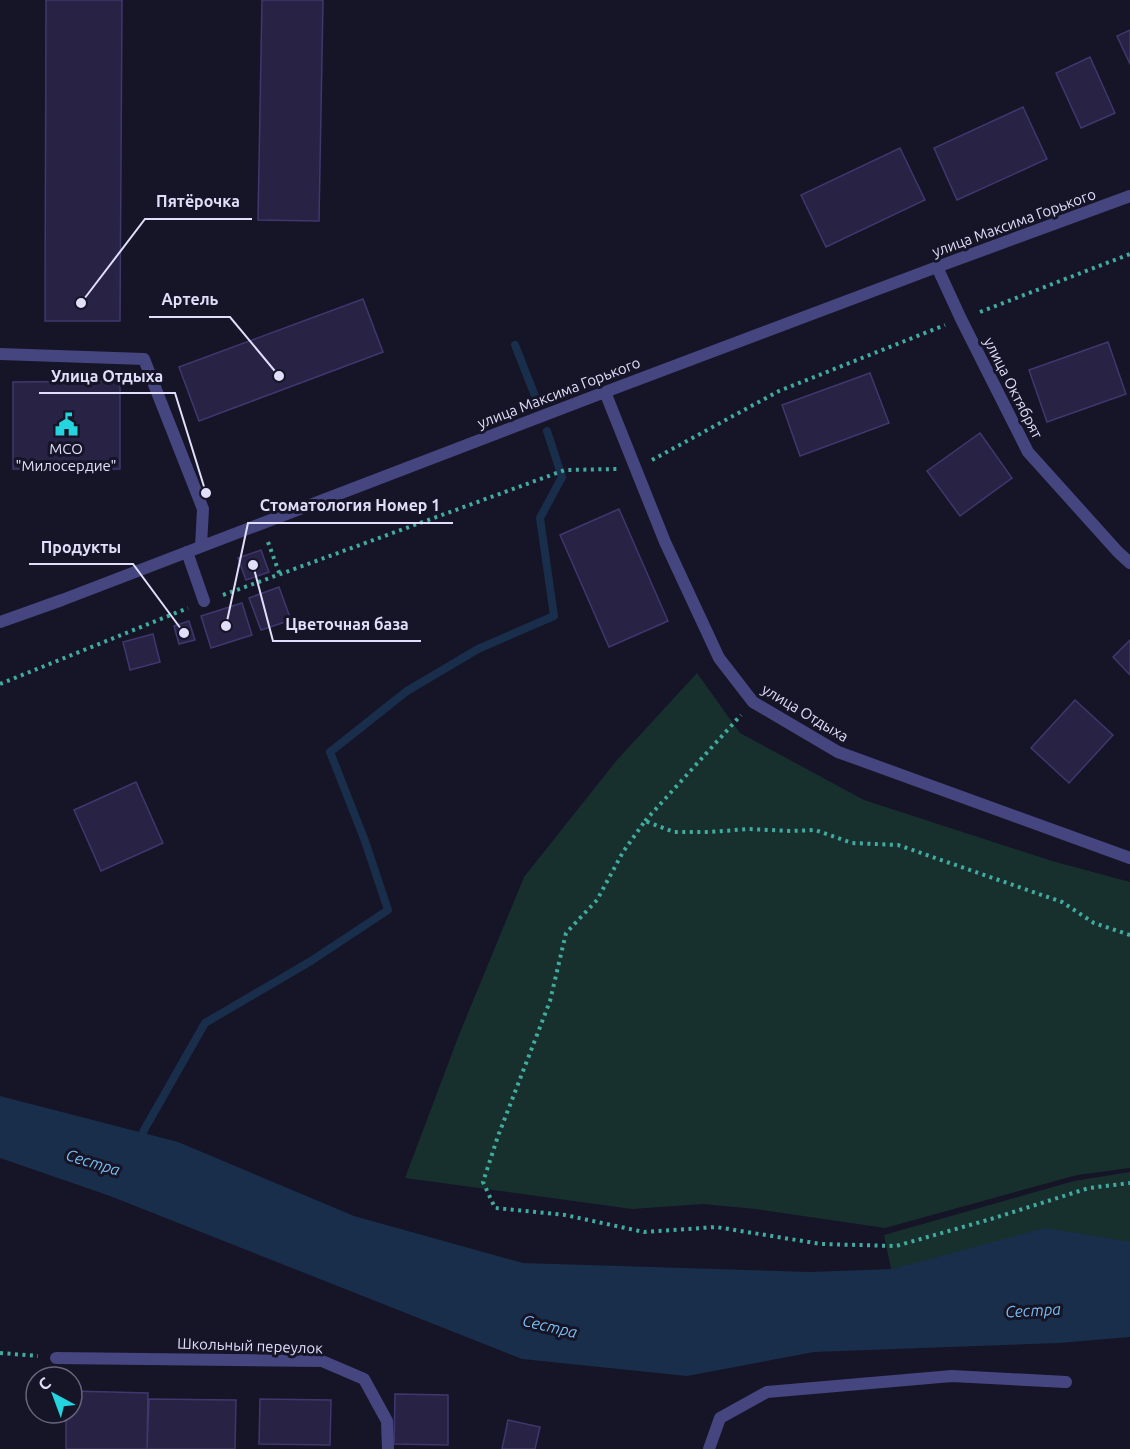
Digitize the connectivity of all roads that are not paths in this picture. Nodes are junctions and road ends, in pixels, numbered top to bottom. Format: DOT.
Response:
graph roads {
  1 [pos="1130,196"];
  2 [pos="937,267"];
  3 [pos="0,354"];
  4 [pos="605,392"];
  5 [pos="201,546"];
  6 [pos="187,552"];
  7 [pos="1130,563"];
  8 [pos="204,601"];
  9 [pos="0,622"];
  10 [pos="1130,858"];
  11 [pos="56,1358"];
  12 [pos="1066,1382"];
  13 [pos="388,1449"];
  14 [pos="709,1449"];
  1 -- 2 [label="street, улица Максима Горького"];
  2 -- 4 [label="street, улица Максима Горького"];
  2 -- 7 [label="street, улица Октябрят"];
  3 -- 5 [label="street"];
  4 -- 5 [label="street, улица Максима Горького"];
  4 -- 10 [label="street, улица Отдыха"];
  5 -- 6 [label="street, улица Максима Горького"];
  6 -- 8 [label="street"];
  6 -- 9 [label="street, улица Максима Горького"];
  11 -- 13 [label="street, Школьный переулок"];
  12 -- 14 [label="street"];
}
